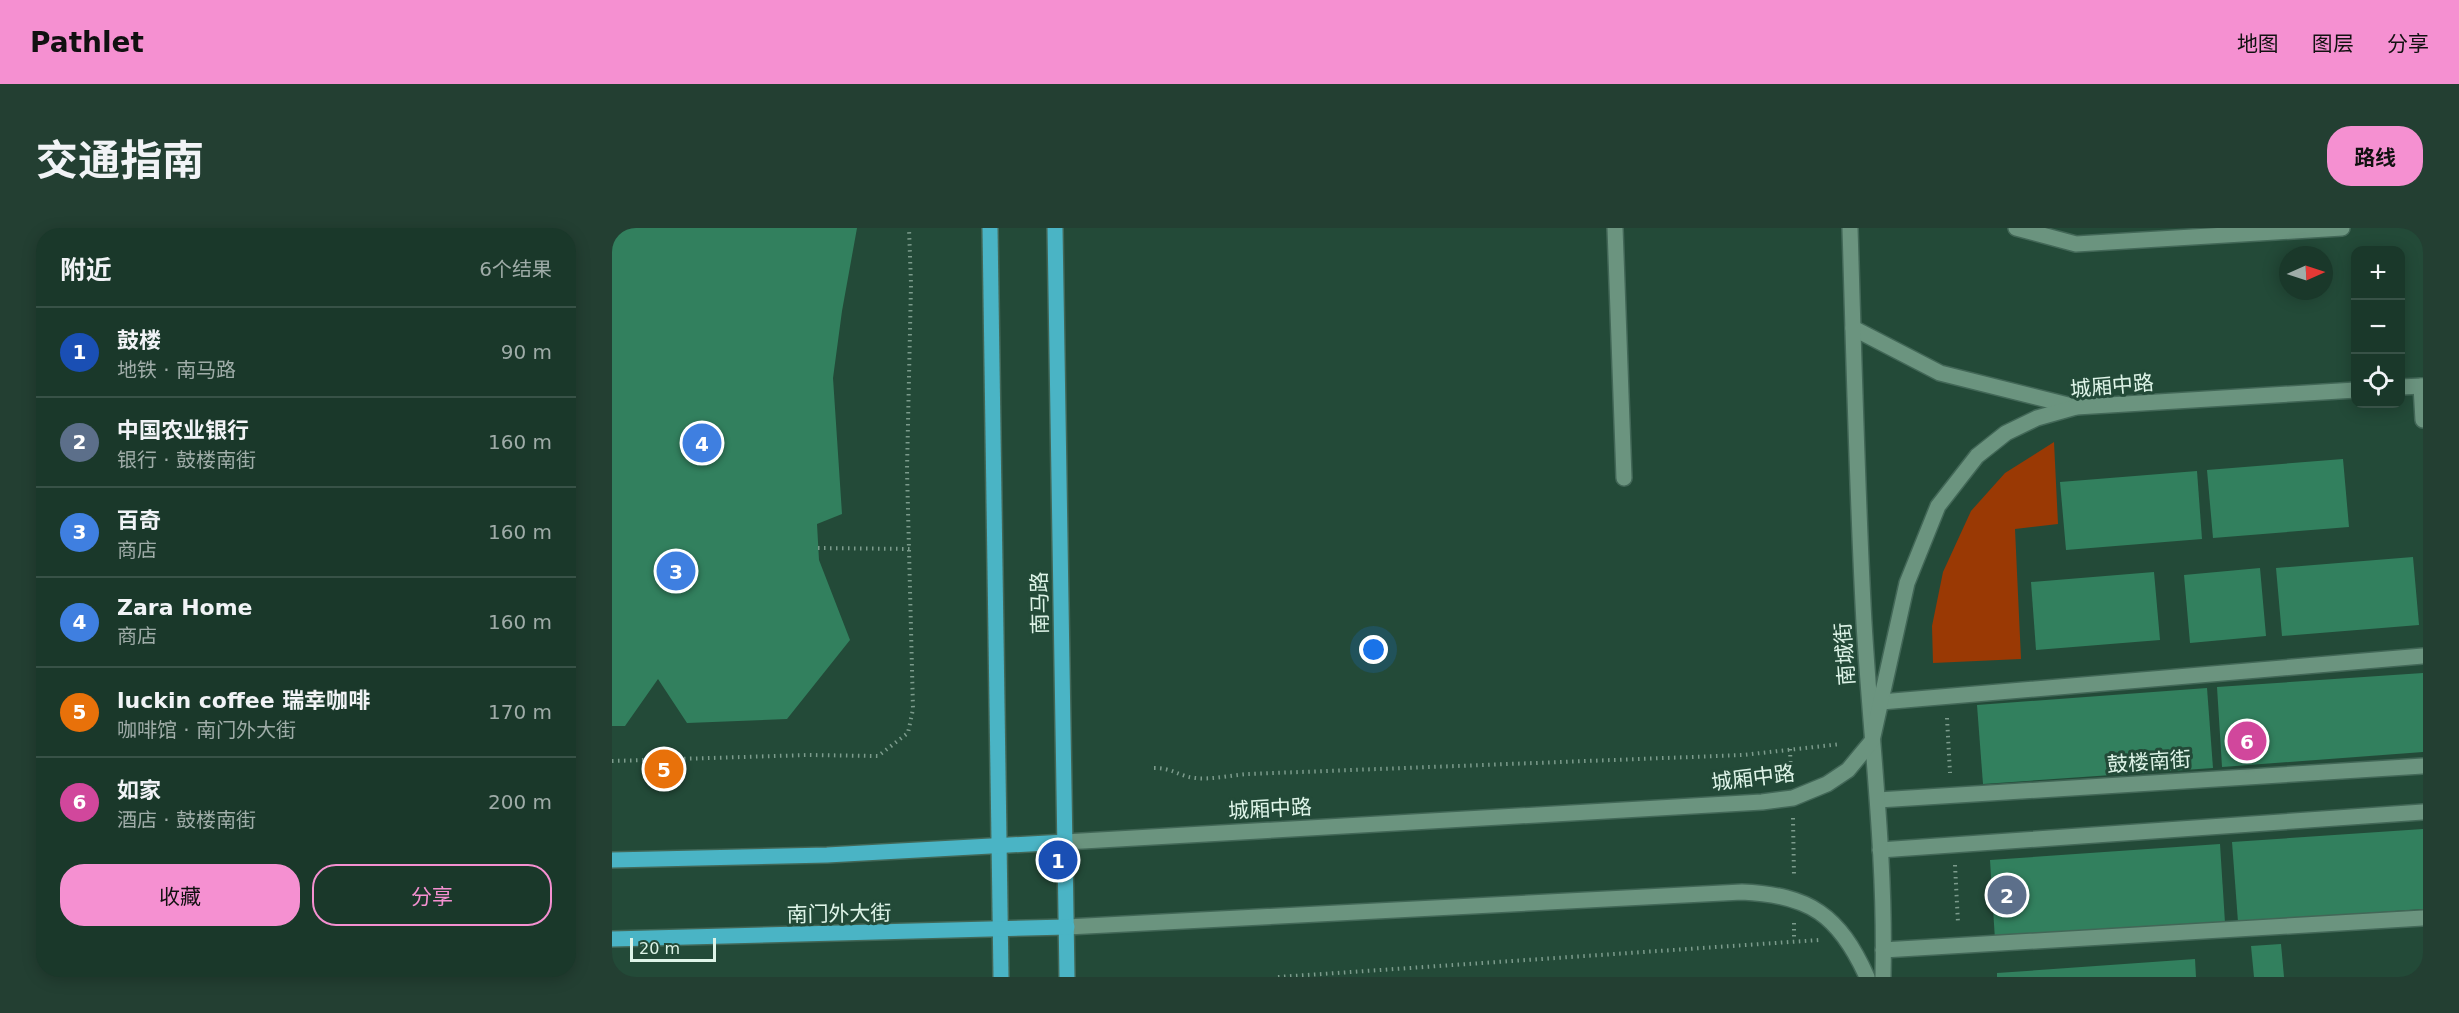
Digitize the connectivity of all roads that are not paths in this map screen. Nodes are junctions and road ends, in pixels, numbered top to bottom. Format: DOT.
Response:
graph roads {
  1 [pos="990,228"];
  2 [pos="1055,228"];
  3 [pos="1615,228"];
  4 [pos="1850,228"];
  5 [pos="2016,228"];
  6 [pos="2342,228"];
  7 [pos="1853,328"];
  8 [pos="2422,386"];
  9 [pos="2405,387"];
  10 [pos="2351,390"];
  11 [pos="2076,407"];
  12 [pos="2423,420"];
  13 [pos="1624,478"];
  14 [pos="2423,656"];
  15 [pos="1881,702"];
  16 [pos="1872,741"];
  17 [pos="2423,766"];
  18 [pos="1878,800"];
  19 [pos="2423,812"];
  20 [pos="1065,842"];
  21 [pos="999,846"];
  22 [pos="1880,850"];
  23 [pos="612,860"];
  24 [pos="2423,918"];
  25 [pos="1067,927"];
  26 [pos="1000,930"];
  27 [pos="612,939"];
  28 [pos="1883,950"];
  29 [pos="1000,977"];
  30 [pos="1067,977"];
  31 [pos="1867,977"];
  32 [pos="1883,977"];
  1 -- 21 [label="main road"];
  2 -- 20 [label="main road, 南马路"];
  3 -- 13 [label="main road"];
  4 -- 7 [label="main road, 南城街"];
  5 -- 6 [label="main road"];
  7 -- 11 [label="main road"];
  7 -- 16 [label="main road, 南城街"];
  8 -- 9 [label="main road"];
  8 -- 12 [label="main road"];
  10 -- 11 [label="main road, 城厢中路"];
  11 -- 15 [label="main road, 城厢中路"];
  14 -- 15 [label="main road"];
  15 -- 16 [label="main road, 城厢中路"];
  16 -- 18 [label="main road, 南城街"];
  16 -- 20 [label="main road, 城厢中路"];
  17 -- 18 [label="main road, 鼓楼南街"];
  18 -- 22 [label="main road, 南城街"];
  19 -- 22 [label="main road"];
  20 -- 21 [label="main road"];
  20 -- 25 [label="main road, 南马路"];
  21 -- 23 [label="main road"];
  21 -- 26 [label="main road"];
  22 -- 28 [label="main road, 南城街"];
  24 -- 28 [label="main road"];
  25 -- 26 [label="main road, 南门外大街"];
  25 -- 30 [label="main road, 南马路"];
  25 -- 31 [label="main road"];
  26 -- 27 [label="main road, 南门外大街"];
  26 -- 29 [label="main road"];
  28 -- 32 [label="main road, 南城街"];
}
